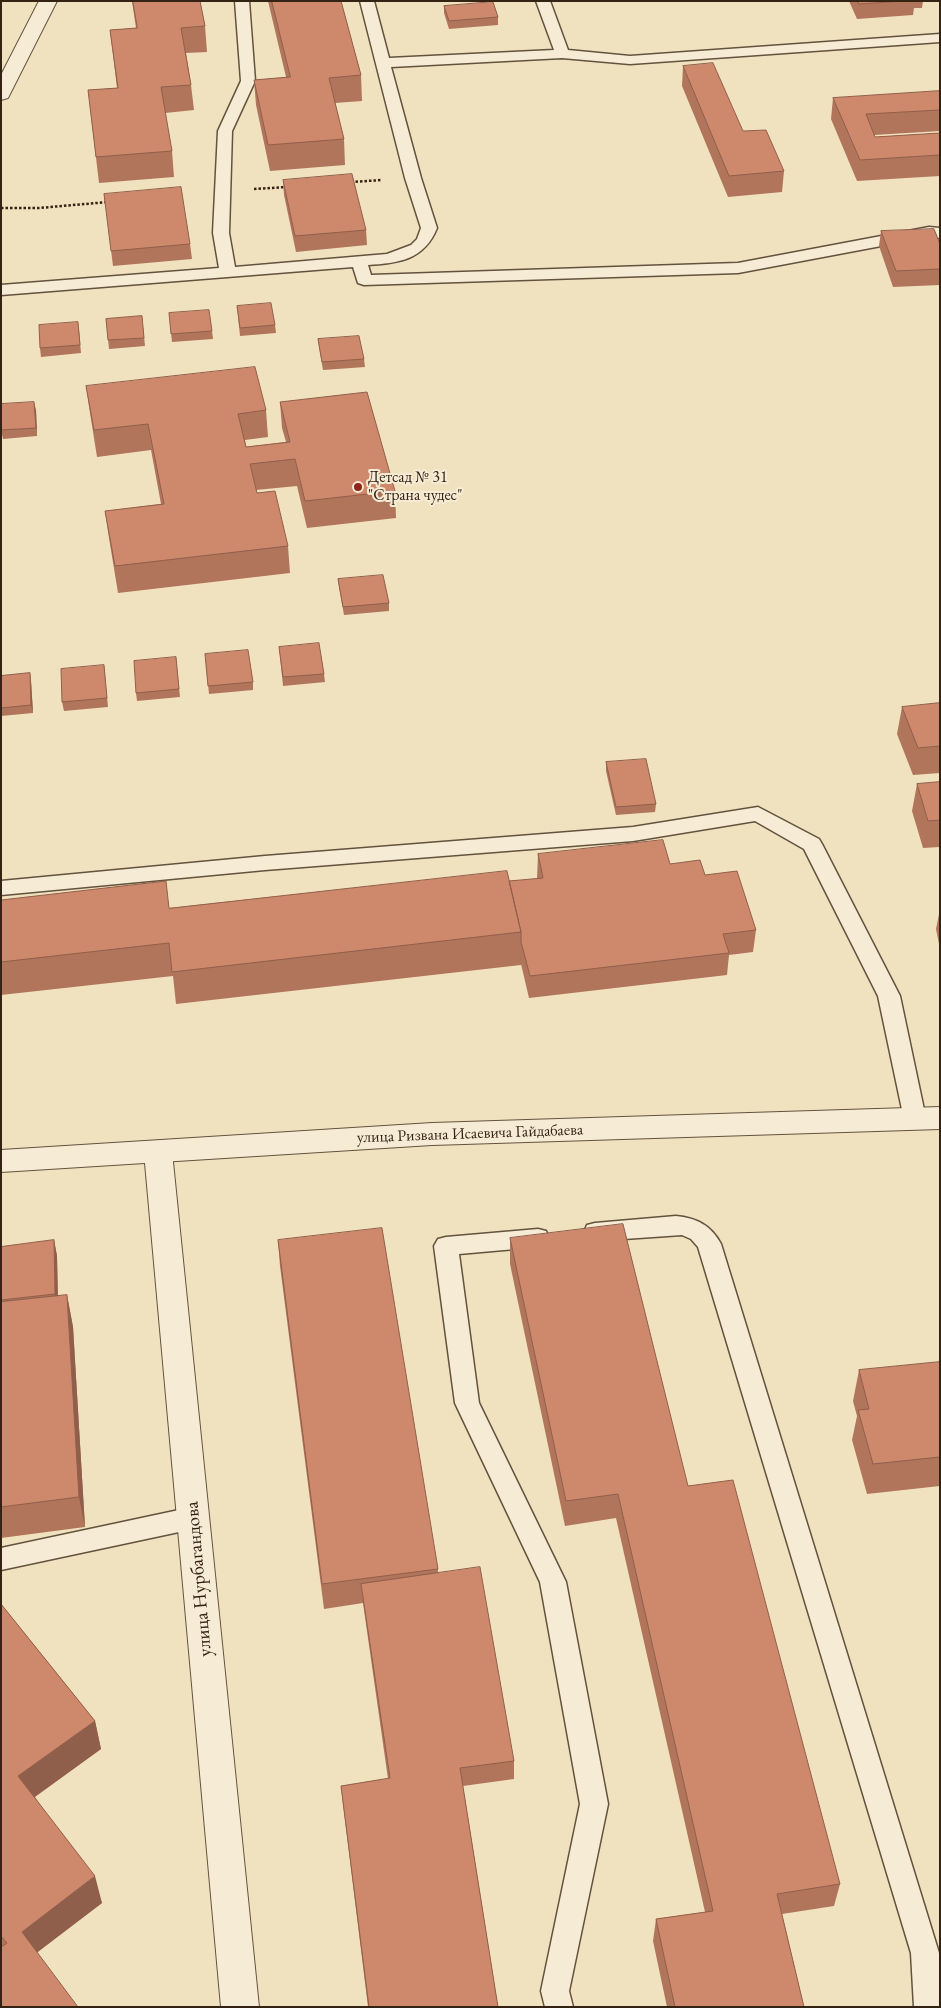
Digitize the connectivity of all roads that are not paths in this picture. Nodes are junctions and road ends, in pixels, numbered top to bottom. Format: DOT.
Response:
graph roads {
  1 [pos="48,1"];
  2 [pos="242,1"];
  3 [pos="368,1"];
  4 [pos="544,1"];
  5 [pos="940,38"];
  6 [pos="562,54"];
  7 [pos="383,63"];
  8 [pos="1,94"];
  9 [pos="940,233"];
  10 [pos="359,261"];
  11 [pos="228,272"];
  12 [pos="1,290"];
  13 [pos="1,888"];
  14 [pos="928,1119"];
  15 [pos="158,1152"];
  16 [pos="1,1161"];
  17 [pos="193,1518"];
  18 [pos="1,1559"];
  19 [pos="240,2007"];
  20 [pos="559,2007"];
  21 [pos="928,2007"];
  1 -- 8 [label="street"];
  2 -- 11 [label="lane"];
  3 -- 7 [label="lane"];
  4 -- 6 [label="lane"];
  5 -- 6 [label="lane"];
  6 -- 7 [label="lane"];
  7 -- 10 [label="lane"];
  9 -- 10 [label="lane"];
  10 -- 11 [label="lane"];
  11 -- 12 [label="lane"];
  13 -- 14 [label="lane"];
  14 -- 15 [label="street, улица Ризвана Исаевича Гайдабаева"];
  15 -- 16 [label="street, улица Ризвана Исаевича Гайдабаева"];
  15 -- 17 [label="street, улица Нурбагандова"];
  17 -- 18 [label="lane"];
  17 -- 19 [label="street, улица Нурбагандова"];
  20 -- 21 [label="lane"];
}
